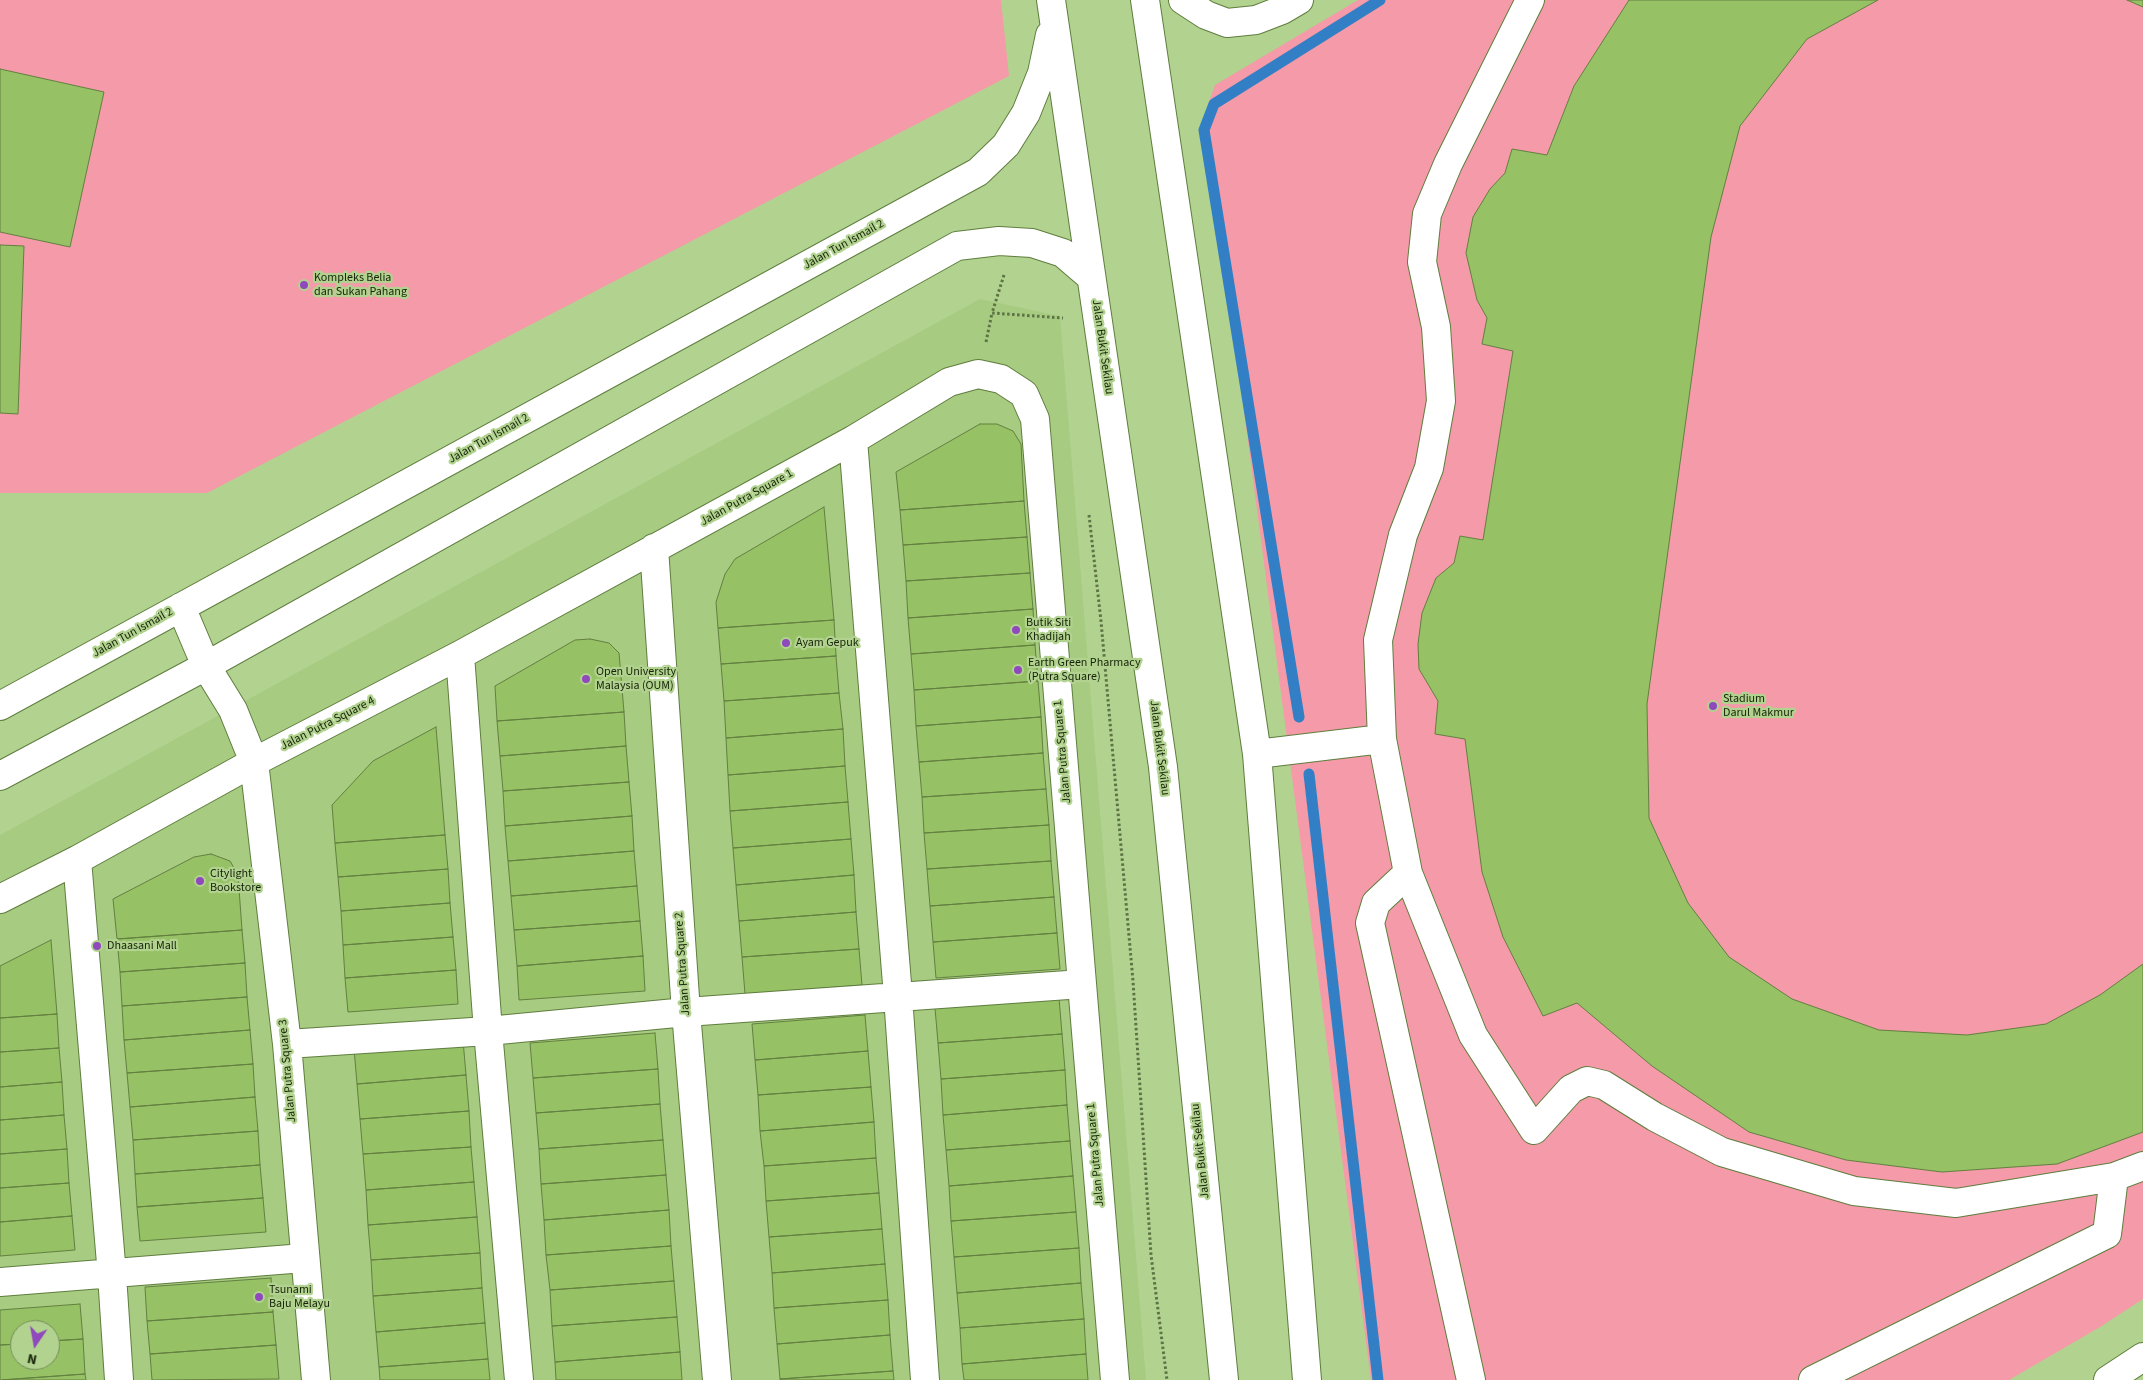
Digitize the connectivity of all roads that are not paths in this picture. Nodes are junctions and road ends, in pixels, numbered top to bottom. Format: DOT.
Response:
graph roads {
  1 [pos="1145,0"];
  2 [pos="1183,0"];
  3 [pos="1299,0"];
  4 [pos="1530,0"];
  5 [pos="1053,10"];
  6 [pos="1092,277"];
  7 [pos="854,440"];
  8 [pos="654,548"];
  9 [pos="181,607"];
  10 [pos="460,655"];
  11 [pos="206,666"];
  12 [pos="0,706"];
  13 [pos="1382,739"];
  14 [pos="1257,754"];
  15 [pos="254,762"];
  16 [pos="0,776"];
  17 [pos="77,860"];
  18 [pos="1408,873"];
  19 [pos="0,899"];
  20 [pos="1082,984"];
  21 [pos="898,996"];
  22 [pos="686,1012"];
  23 [pos="488,1031"];
  24 [pos="287,1044"];
  25 [pos="2143,1166"];
  26 [pos="2114,1177"];
  27 [pos="304,1258"];
  28 [pos="112,1275"];
  29 [pos="0,1282"];
  30 [pos="2143,1357"];
  31 [pos="119,1380"];
  32 [pos="316,1380"];
  33 [pos="519,1380"];
  34 [pos="717,1380"];
  35 [pos="925,1380"];
  36 [pos="1115,1380"];
  37 [pos="1224,1380"];
  38 [pos="1307,1380"];
  39 [pos="1471,1380"];
  40 [pos="1813,1380"];
  41 [pos="2108,1380"];
  1 -- 14 [label="street"];
  2 -- 3 [label="street"];
  4 -- 13 [label="street"];
  5 -- 6 [label="street, Jalan Bukit Sekilau"];
  5 -- 9 [label="street, Jalan Tun Ismail 2"];
  6 -- 11 [label="street"];
  6 -- 37 [label="street, Jalan Bukit Sekilau"];
  7 -- 8 [label="street, Jalan Putra Square 1"];
  7 -- 20 [label="street, Jalan Putra Square 1"];
  7 -- 21 [label="street"];
  8 -- 10 [label="street, Jalan Putra Square 4"];
  8 -- 22 [label="street, Jalan Putra Square 2"];
  9 -- 11 [label="street, Jalan Putra Square 3"];
  9 -- 12 [label="street, Jalan Tun Ismail 2"];
  10 -- 15 [label="street, Jalan Putra Square 4"];
  10 -- 23 [label="street"];
  11 -- 15 [label="street, Jalan Putra Square 3"];
  11 -- 16 [label="street"];
  13 -- 14 [label="street"];
  13 -- 18 [label="street"];
  14 -- 38 [label="street"];
  15 -- 17 [label="street, Jalan Putra Square 4"];
  15 -- 24 [label="street, Jalan Putra Square 3"];
  17 -- 19 [label="street, Jalan Putra Square 4"];
  17 -- 28 [label="street"];
  18 -- 26 [label="street"];
  18 -- 39 [label="street"];
  20 -- 21 [label="street"];
  20 -- 36 [label="street, Jalan Putra Square 1"];
  21 -- 22 [label="street"];
  21 -- 35 [label="street"];
  22 -- 23 [label="street"];
  22 -- 34 [label="street, Jalan Putra Square 2"];
  23 -- 24 [label="street"];
  23 -- 33 [label="street"];
  24 -- 27 [label="street, Jalan Putra Square 3"];
  25 -- 26 [label="street"];
  26 -- 40 [label="street"];
  27 -- 28 [label="street"];
  27 -- 32 [label="street, Jalan Putra Square 3"];
  28 -- 29 [label="street"];
  28 -- 31 [label="street"];
  30 -- 41 [label="street"];
}
